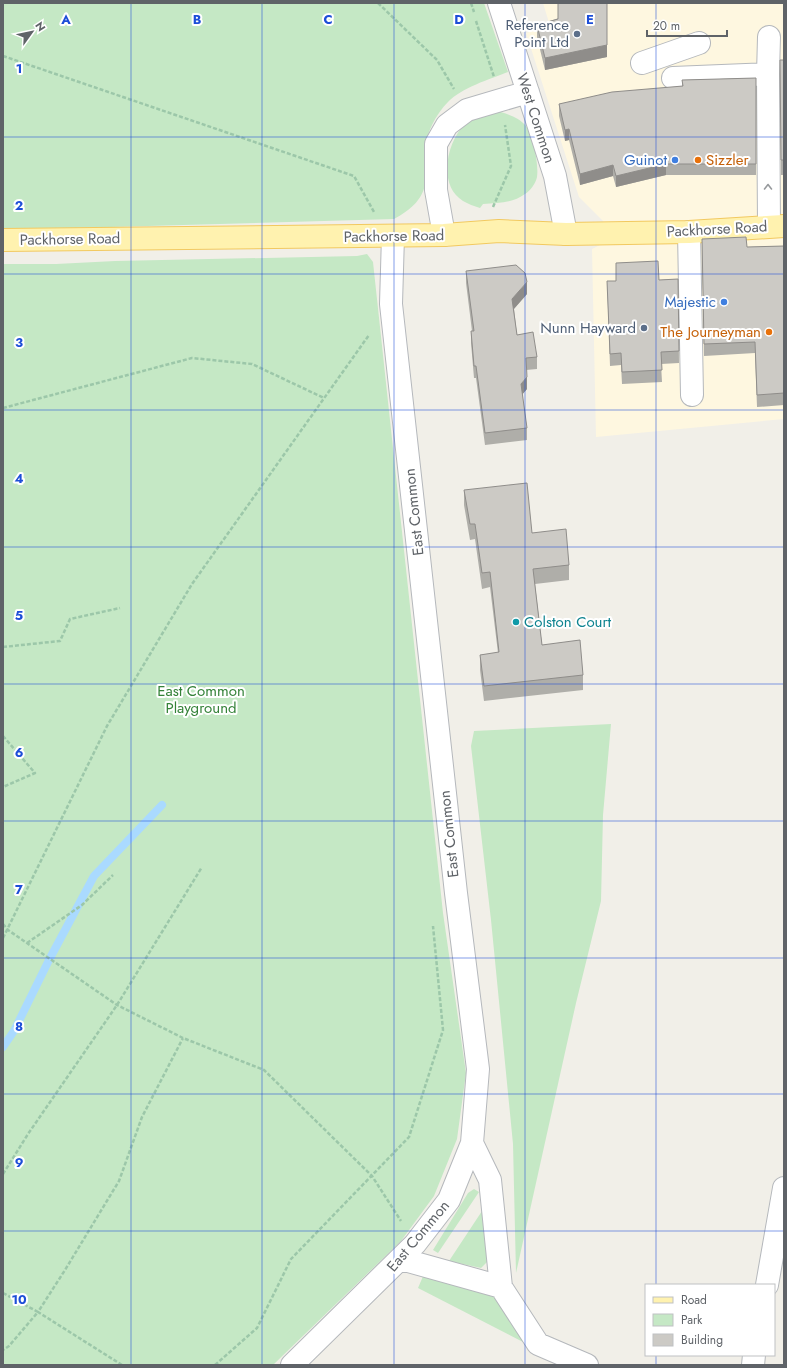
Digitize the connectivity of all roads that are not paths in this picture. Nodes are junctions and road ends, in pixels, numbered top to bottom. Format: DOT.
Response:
graph roads {
  1 [pos="499,3"];
  2 [pos="769,37"];
  3 [pos="699,43"];
  4 [pos="642,63"];
  5 [pos="773,64"];
  6 [pos="673,78"];
  7 [pos="528,92"];
  8 [pos="776,226"];
  9 [pos="689,232"];
  10 [pos="566,234"];
  11 [pos="444,235"];
  12 [pos="393,236"];
  13 [pos="3,240"];
  14 [pos="692,395"];
  15 [pos="472,1143"];
  16 [pos="784,1188"];
  17 [pos="408,1251"];
  18 [pos="767,1284"];
  19 [pos="501,1287"];
  20 [pos="581,1364"];
  21 [pos="292,1365"];
  1 -- 7 [label="street, West Common"];
  2 -- 5 [label="street"];
  3 -- 4 [label="street"];
  5 -- 6 [label="street"];
  8 -- 5 [label="street, one-way"];
  7 -- 10 [label="street, West Common"];
  7 -- 11 [label="street"];
  8 -- 9 [label="main road, Packhorse Road"];
  9 -- 10 [label="main road, Packhorse Road"];
  9 -- 14 [label="street"];
  10 -- 11 [label="main road, Packhorse Road"];
  11 -- 12 [label="main road, Packhorse Road"];
  12 -- 13 [label="main road, Packhorse Road"];
  12 -- 15 [label="street, East Common"];
  15 -- 17 [label="street, East Common"];
  15 -- 19 [label="street"];
  16 -- 18 [label="street"];
  17 -- 19 [label="street"];
  17 -- 21 [label="street, East Common"];
  19 -- 20 [label="street"];
}
